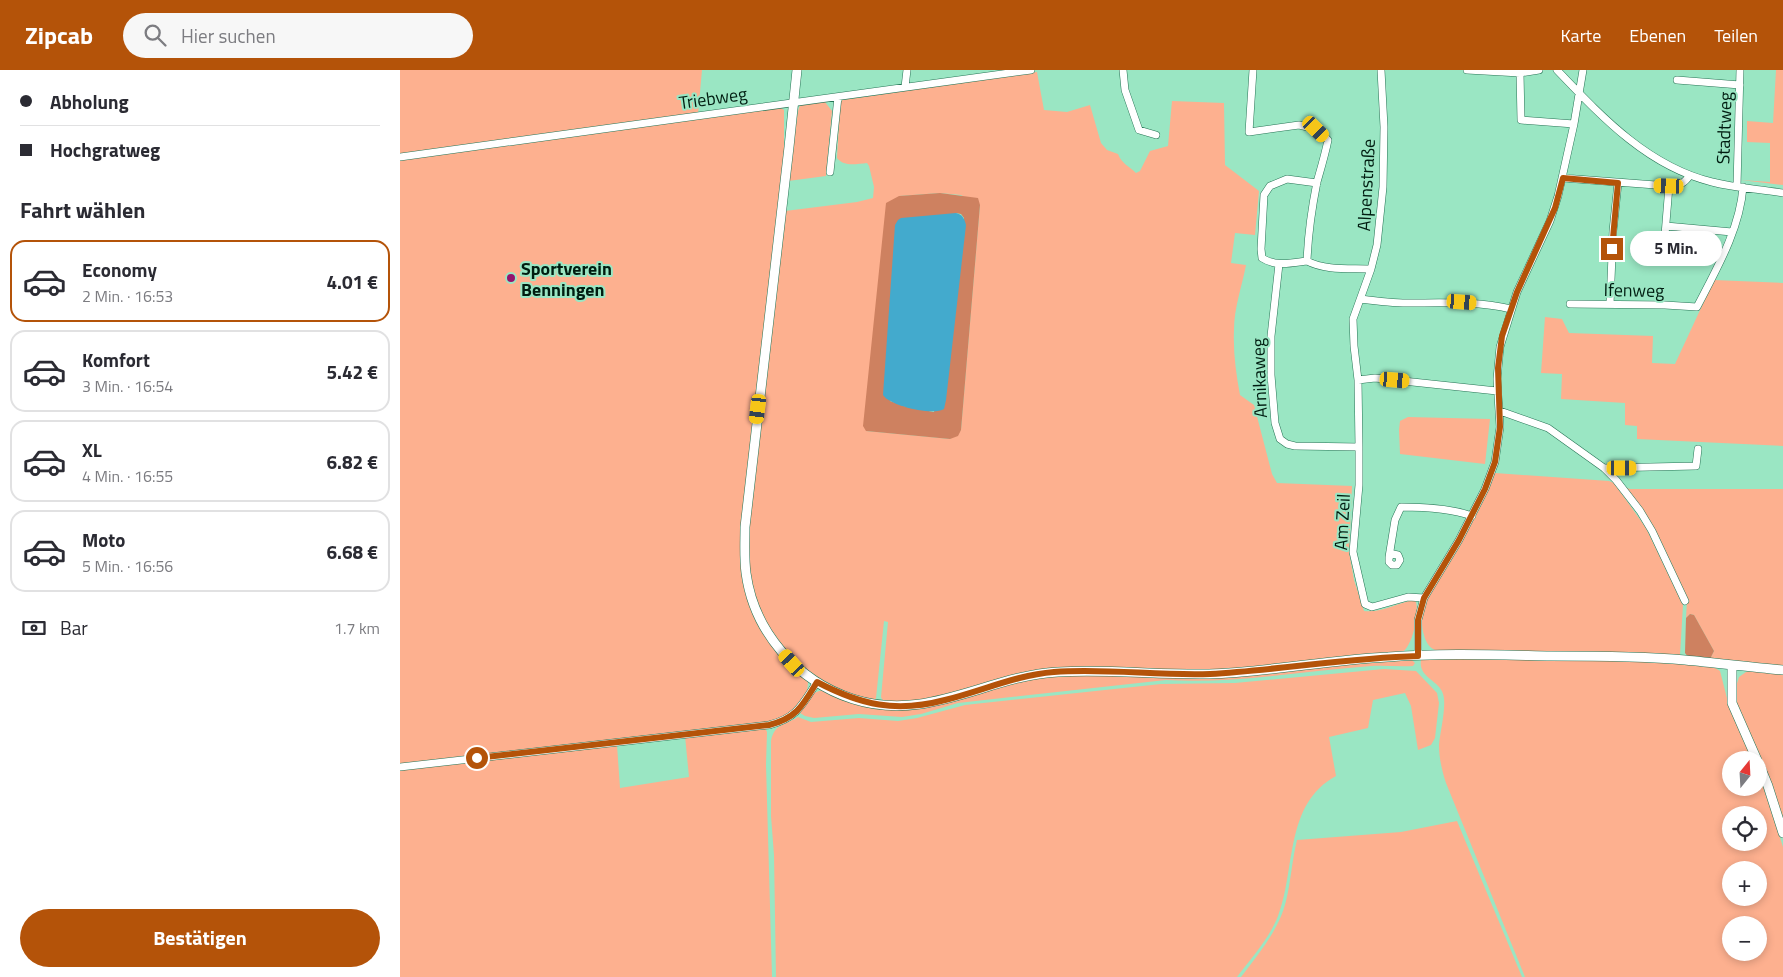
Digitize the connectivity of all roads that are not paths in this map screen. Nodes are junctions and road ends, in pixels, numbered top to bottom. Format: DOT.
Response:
graph roads {
  1 [pos="796,70"];
  2 [pos="907,70"];
  3 [pos="1031,70"];
  4 [pos="1124,70"];
  5 [pos="1253,70"];
  6 [pos="1382,70"];
  7 [pos="1467,70"];
  8 [pos="1539,70"];
  9 [pos="1557,70"];
  10 [pos="1583,70"];
  11 [pos="1740,70"];
  12 [pos="1014,71"];
  13 [pos="1520,73"];
  14 [pos="1677,80"];
  15 [pos="1740,85"];
  16 [pos="905,87"];
  17 [pos="1579,91"];
  18 [pos="838,97"];
  19 [pos="793,102"];
  20 [pos="1574,124"];
  21 [pos="1156,135"];
  22 [pos="400,157"];
  23 [pos="830,172"];
  24 [pos="1690,175"];
  25 [pos="1563,178"];
  26 [pos="1317,183"];
  27 [pos="1618,183"];
  28 [pos="1669,186"];
  29 [pos="1740,187"];
  30 [pos="1783,193"];
  31 [pos="1666,226"];
  32 [pos="1732,232"];
  33 [pos="1664,246"];
  34 [pos="1307,261"];
  35 [pos="1279,264"];
  36 [pos="1371,270"];
  37 [pos="1360,299"];
  38 [pos="1570,304"];
  39 [pos="1610,304"];
  40 [pos="1698,308"];
  41 [pos="1511,309"];
  42 [pos="1358,380"];
  43 [pos="1498,391"];
  44 [pos="1500,411"];
  45 [pos="1359,448"];
  46 [pos="1698,449"];
  47 [pos="1604,468"];
  48 [pos="1472,516"];
  49 [pos="1389,557"];
  50 [pos="1424,598"];
  51 [pos="1685,601"];
  52 [pos="1418,656"];
  53 [pos="1732,665"];
  54 [pos="1783,670"];
  55 [pos="817,682"];
  56 [pos="1753,751"];
  57 [pos="400,767"];
  58 [pos="1768,790"];
  59 [pos="1783,833"];
  1 -- 19 [label="street"];
  2 -- 16 [label="street"];
  3 -- 12 [label="street, Triebweg"];
  4 -- 21 [label="street"];
  5 -- 26 [label="street"];
  6 -- 36 [label="street, Alpenstraße"];
  7 -- 13 [label="street"];
  8 -- 13 [label="street"];
  9 -- 17 [label="street"];
  10 -- 17 [label="street"];
  11 -- 15 [label="street, Stadtweg"];
  12 -- 16 [label="street, Triebweg"];
  13 -- 20 [label="street"];
  14 -- 15 [label="street"];
  15 -- 29 [label="street, Stadtweg"];
  16 -- 18 [label="street, Triebweg"];
  17 -- 20 [label="street"];
  17 -- 24 [label="street"];
  18 -- 19 [label="street, Triebweg"];
  18 -- 23 [label="street"];
  19 -- 22 [label="street, Triebweg"];
  19 -- 55 [label="street"];
  20 -- 25 [label="street"];
  24 -- 28 [label="street"];
  24 -- 29 [label="street"];
  25 -- 27 [label="street"];
  25 -- 41 [label="street"];
  26 -- 34 [label="street"];
  26 -- 35 [label="street"];
  27 -- 28 [label="street"];
  27 -- 39 [label="street"];
  28 -- 31 [label="street"];
  29 -- 30 [label="street"];
  29 -- 32 [label="street, Stadtweg"];
  31 -- 32 [label="street"];
  31 -- 33 [label="street"];
  32 -- 40 [label="street, Stadtweg"];
  34 -- 35 [label="street"];
  34 -- 36 [label="street"];
  35 -- 45 [label="street, Arnikaweg"];
  36 -- 37 [label="street, Alpenstraße"];
  37 -- 41 [label="street"];
  37 -- 42 [label="street, Am Zeil"];
  38 -- 39 [label="street, Ifenweg"];
  39 -- 40 [label="street, Ifenweg"];
  41 -- 43 [label="street"];
  42 -- 43 [label="street"];
  42 -- 45 [label="street, Am Zeil"];
  43 -- 44 [label="street"];
  44 -- 47 [label="street"];
  44 -- 48 [label="street"];
  45 -- 50 [label="street, Am Zeil"];
  46 -- 47 [label="street"];
  47 -- 51 [label="street"];
  48 -- 49 [label="street"];
  48 -- 50 [label="street"];
  50 -- 52 [label="street"];
  52 -- 53 [label="street"];
  52 -- 55 [label="street"];
  53 -- 54 [label="street"];
  53 -- 56 [label="street"];
  55 -- 57 [label="street"];
  58 -- 59 [label="street"];
}
